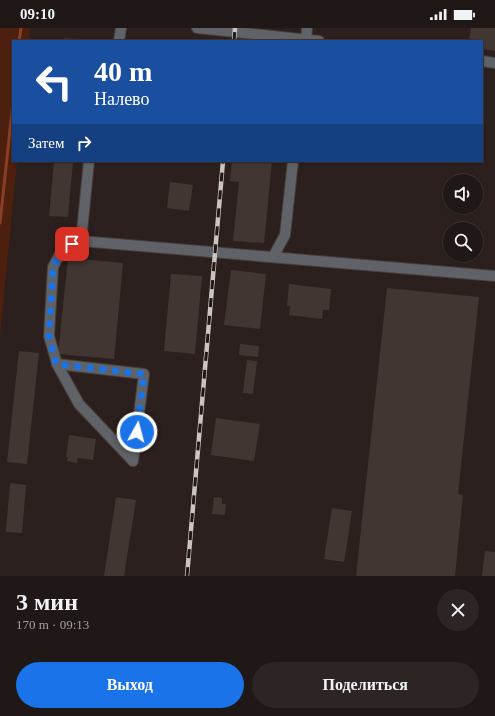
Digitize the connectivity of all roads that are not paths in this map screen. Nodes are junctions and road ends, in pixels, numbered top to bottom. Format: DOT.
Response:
graph roads {
  1 [pos="120,28"];
  2 [pos="197,28"];
  3 [pos="307,28"];
  4 [pos="119,40"];
  5 [pos="306,40"];
  6 [pos="483,61"];
  7 [pos="495,63"];
  8 [pos="89,162"];
  9 [pos="293,162"];
  10 [pos="81,241"];
  11 [pos="273,257"];
  12 [pos="495,276"];
  13 [pos="56,364"];
  1 -- 4 [label="lane"];
  2 -- 5 [label="lane"];
  3 -- 5 [label="lane"];
  6 -- 7 [label="lane"];
  8 -- 10 [label="lane"];
  9 -- 11 [label="lane"];
  10 -- 11 [label="lane"];
  10 -- 13 [label="lane"];
  11 -- 12 [label="lane"];
  13 -- 13 [label="lane"];
}
